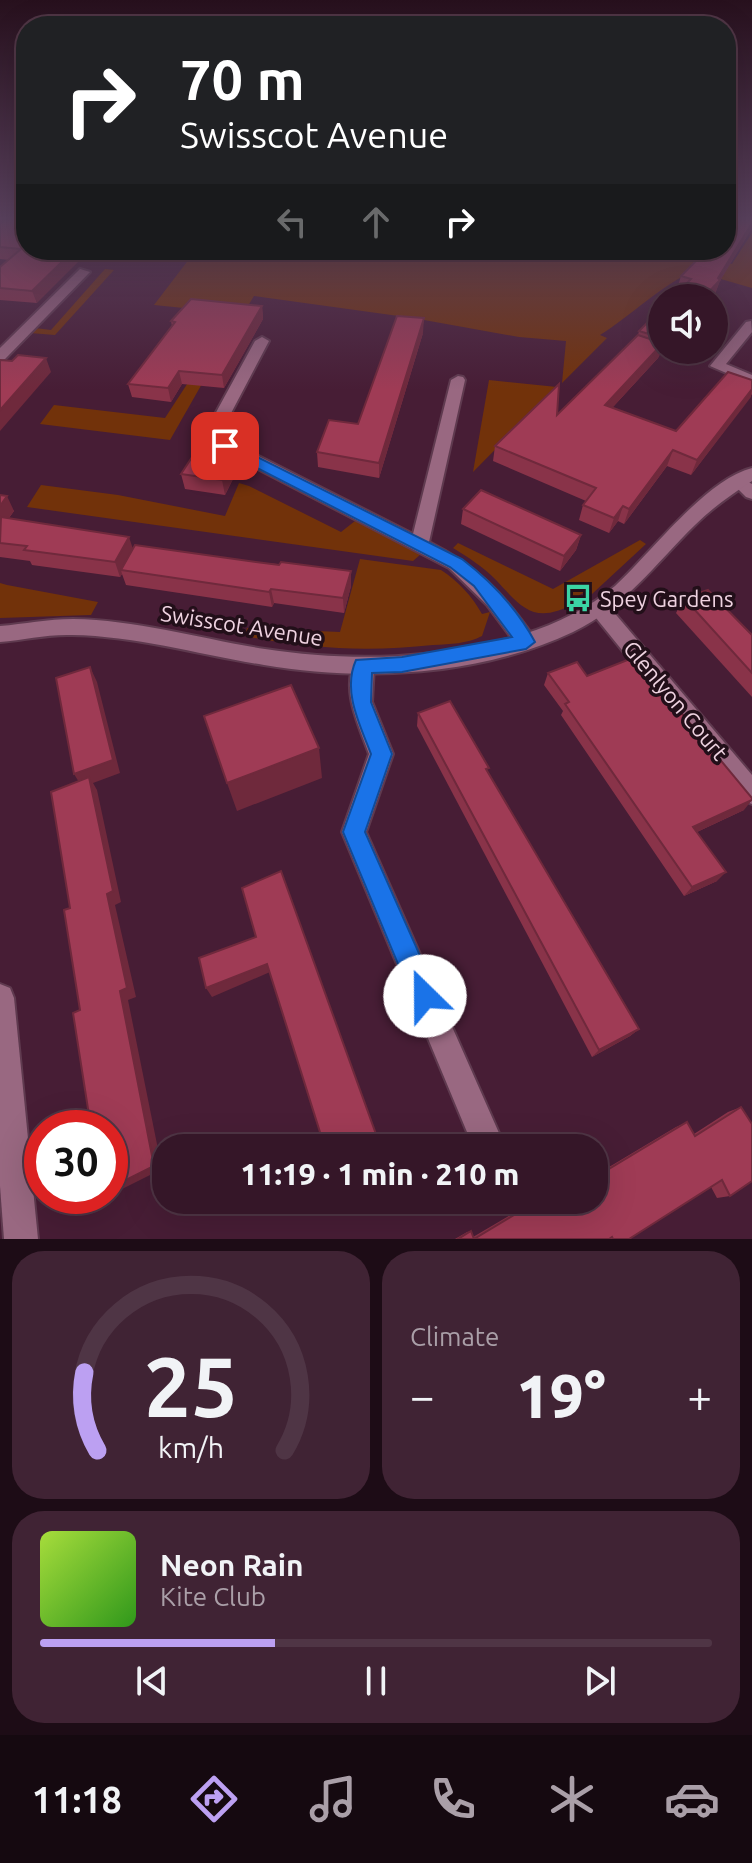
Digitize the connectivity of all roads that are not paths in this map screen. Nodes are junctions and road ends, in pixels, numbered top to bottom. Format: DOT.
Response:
graph roads {
  1 [pos="81,275"];
  2 [pos="751,325"];
  3 [pos="262,341"];
  4 [pos="0,356"];
  5 [pos="458,380"];
  6 [pos="752,380"];
  7 [pos="748,483"];
  8 [pos="420,543"];
  9 [pos="599,608"];
  10 [pos="0,634"];
  11 [pos="526,642"];
  12 [pos="363,665"];
  13 [pos="752,793"];
  14 [pos="0,998"];
  15 [pos="483,1133"];
  16 [pos="21,1239"];
  1 -- 4 [label="street"];
  2 -- 6 [label="street"];
  3 -- 8 [label="street"];
  5 -- 8 [label="street"];
  7 -- 9 [label="street, Swisscot Avenue"];
  8 -- 11 [label="street"];
  9 -- 11 [label="street, Swisscot Avenue"];
  9 -- 13 [label="street, Glenlyon Court"];
  10 -- 12 [label="street, Swisscot Avenue"];
  11 -- 12 [label="street, Swisscot Avenue"];
  12 -- 15 [label="street"];
  14 -- 16 [label="street"];
}
